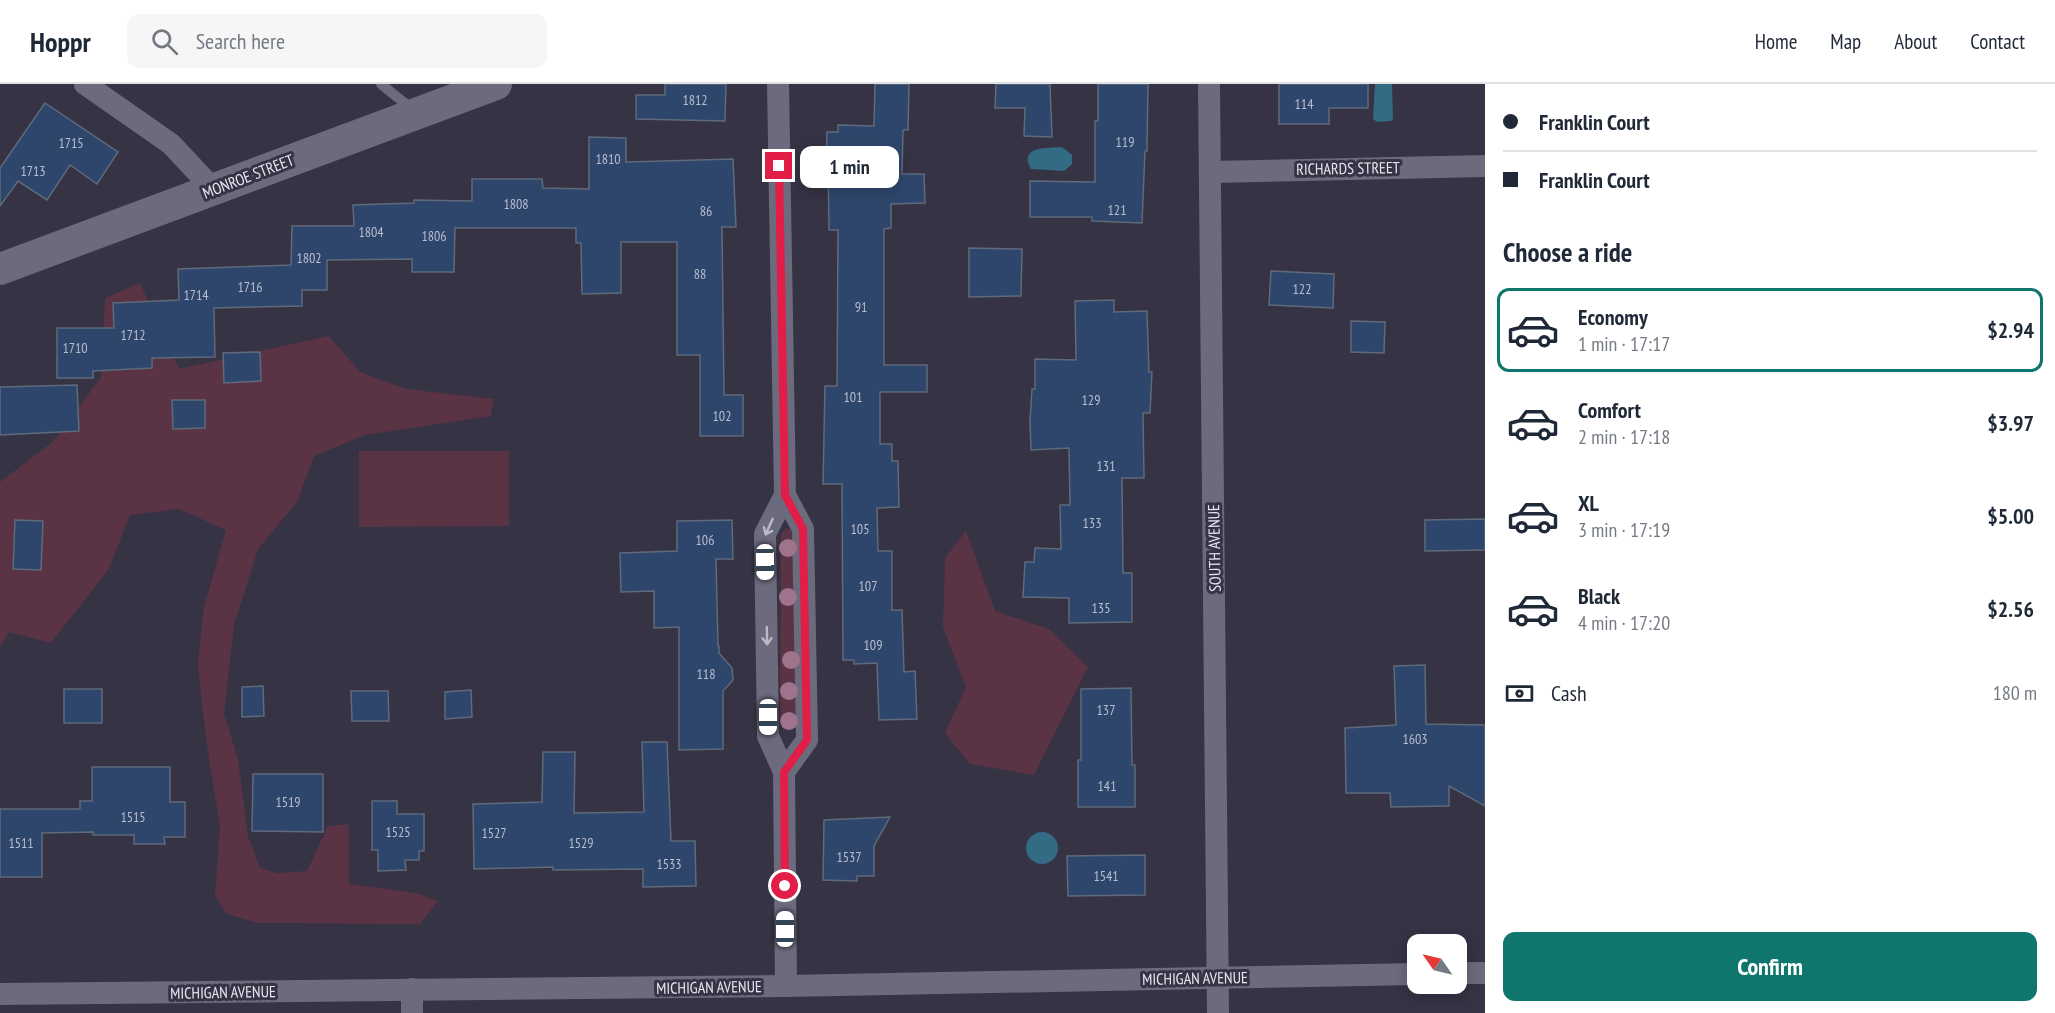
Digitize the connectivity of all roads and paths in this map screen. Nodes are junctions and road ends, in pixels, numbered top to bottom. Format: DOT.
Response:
graph roads {
  1 [pos="85,84"];
  2 [pos="381,84"];
  3 [pos="496,84"];
  4 [pos="778,84"];
  5 [pos="1209,84"];
  6 [pos="417,113"];
  7 [pos="1485,166"];
  8 [pos="1210,172"];
  9 [pos="214,190"];
  10 [pos="0,269"];
  11 [pos="785,495"];
  12 [pos="784,772"];
  13 [pos="1467,973"];
  14 [pos="1485,973"];
  15 [pos="1407,974"];
  16 [pos="1217,978"];
  17 [pos="786,986"];
  18 [pos="412,989"];
  19 [pos="0,994"];
  20 [pos="412,1013"];
  21 [pos="1218,1013"];
  1 -- 9 [label="street"];
  2 -- 6 [label="lane"];
  3 -- 6 [label="main road, MONROE STREET"];
  4 -- 11 [label="street"];
  5 -- 8 [label="street, SOUTH AVENUE"];
  6 -- 9 [label="main road, MONROE STREET"];
  7 -- 8 [label="street, RICHARDS STREET"];
  8 -- 16 [label="street, SOUTH AVENUE"];
  9 -- 10 [label="main road, MONROE STREET"];
  11 -- 12 [label="street, one-way"];
  11 -- 12 [label="street"];
  12 -- 17 [label="street"];
  13 -- 14 [label="street"];
  15 -- 16 [label="street, MICHIGAN AVENUE"];
  16 -- 17 [label="street, MICHIGAN AVENUE"];
  16 -- 21 [label="street, SOUTH AVENUE"];
  17 -- 18 [label="street, MICHIGAN AVENUE"];
  18 -- 19 [label="street, MICHIGAN AVENUE"];
  18 -- 20 [label="street"];
}
